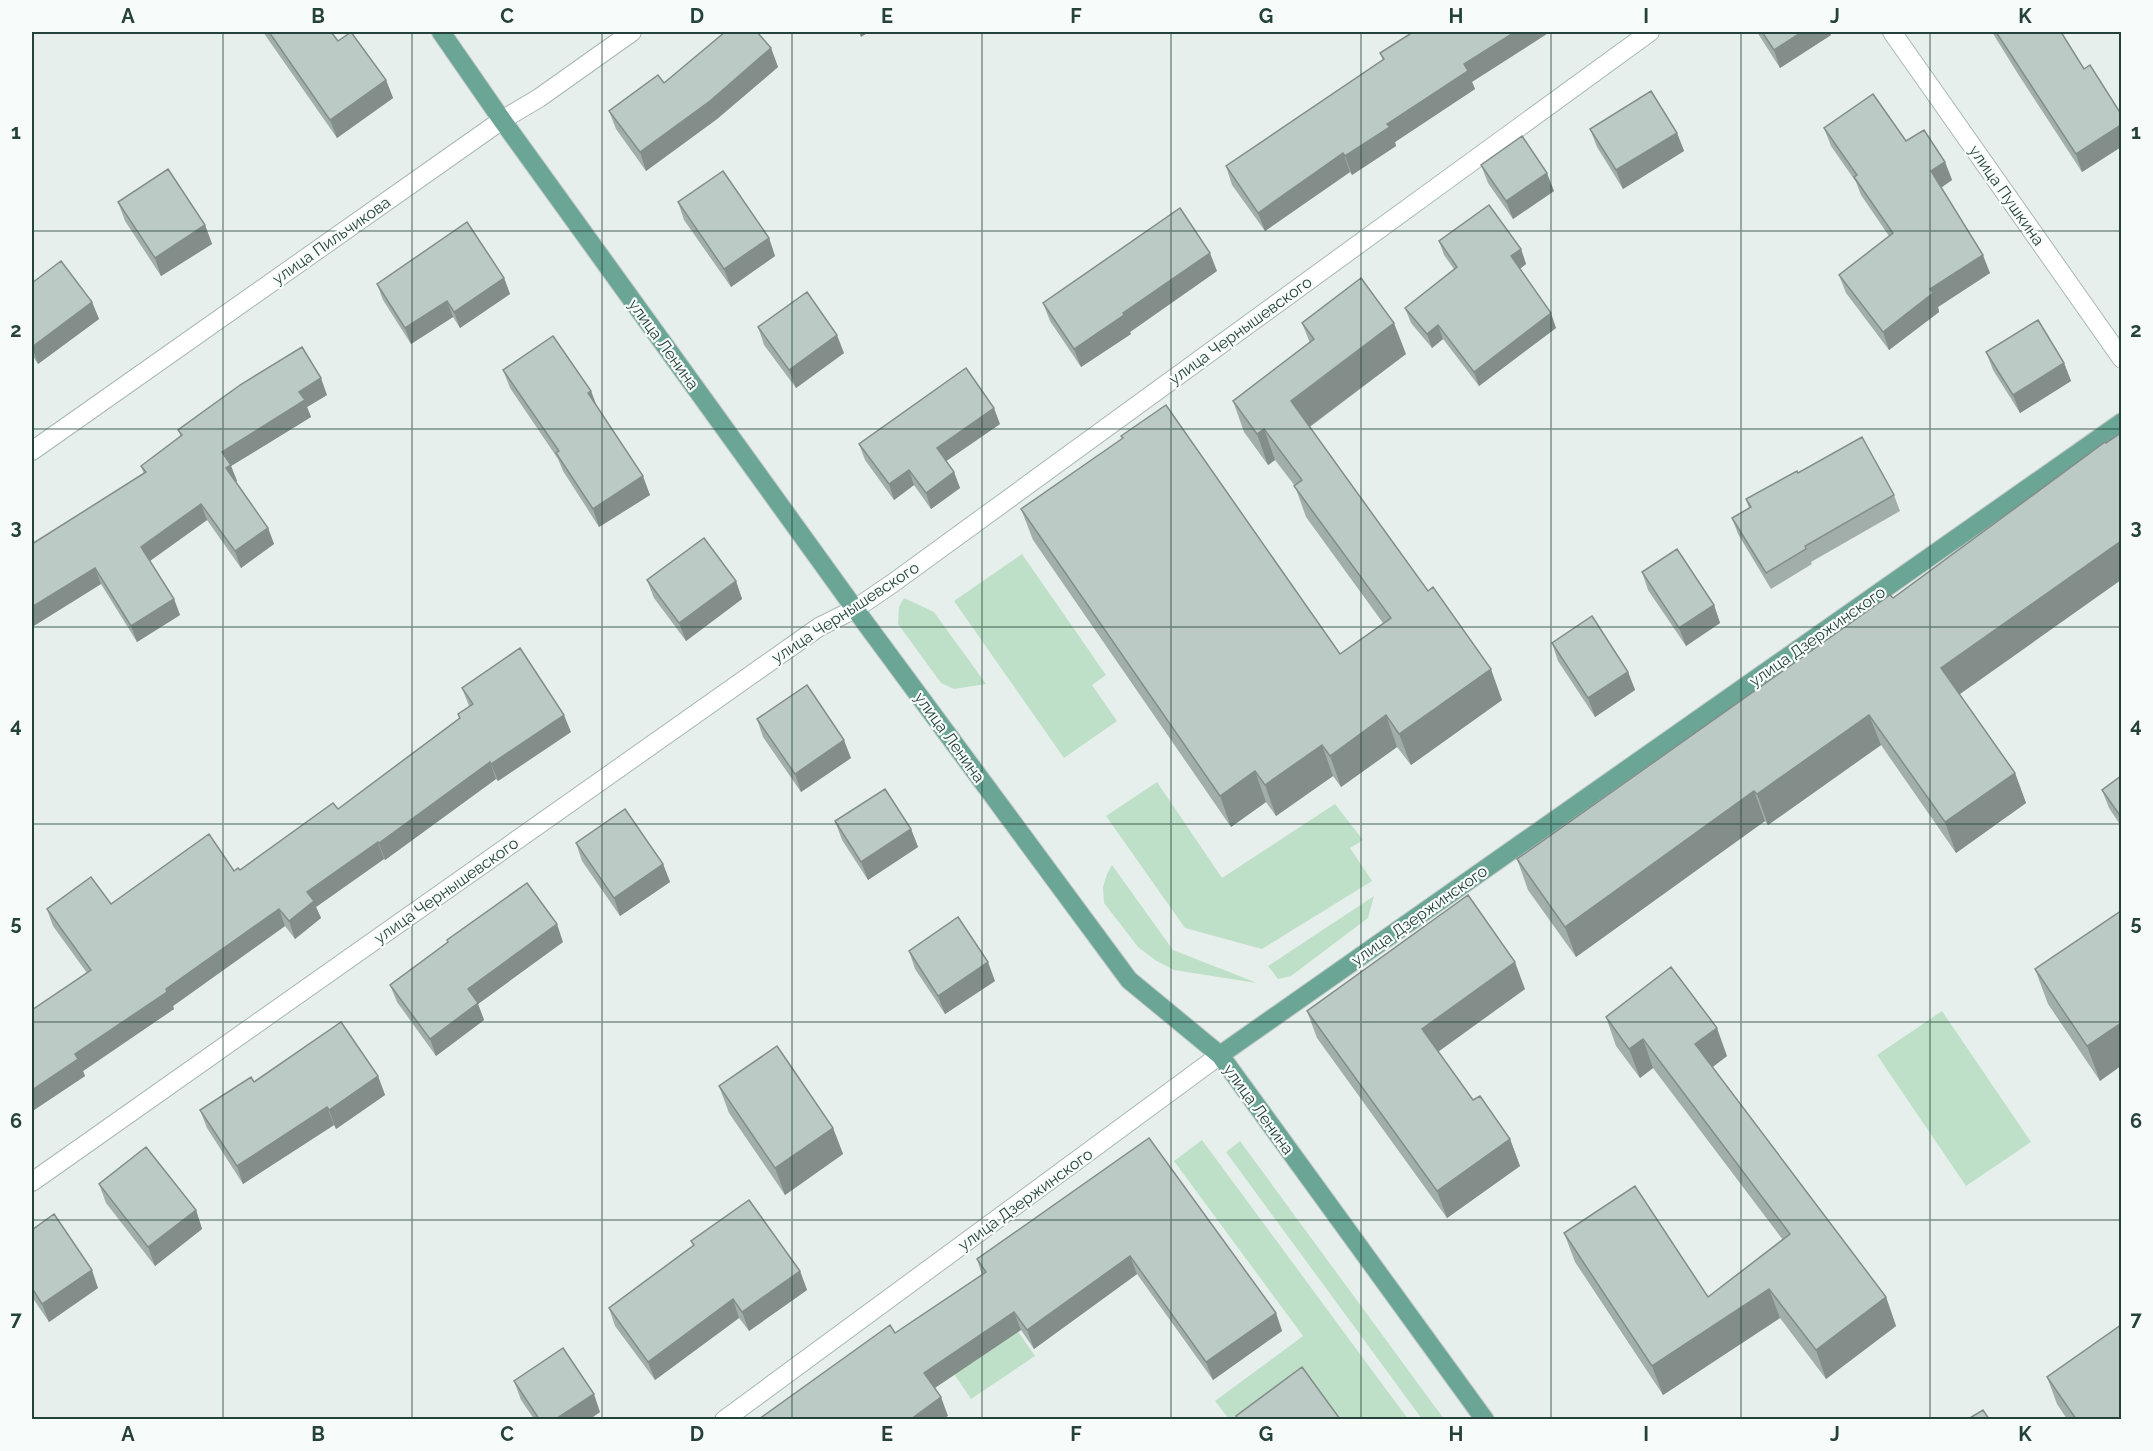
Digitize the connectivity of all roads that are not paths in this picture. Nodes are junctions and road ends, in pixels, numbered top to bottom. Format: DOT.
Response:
graph roads {
  1 [pos="441,32"];
  2 [pos="632,32"];
  3 [pos="1650,32"];
  4 [pos="1892,32"];
  5 [pos="502,120"];
  6 [pos="2121,359"];
  7 [pos="2121,422"];
  8 [pos="32,451"];
  9 [pos="855,609"];
  10 [pos="1220,1055"];
  11 [pos="32,1182"];
  12 [pos="724,1419"];
  13 [pos="1485,1419"];
  1 -- 5 [label="main road, улица Ленина"];
  2 -- 5 [label="street, улица Пильчикова"];
  3 -- 9 [label="street, улица Чернышевского"];
  4 -- 6 [label="street, улица Пушкина"];
  5 -- 8 [label="street, улица Пильчикова"];
  5 -- 9 [label="main road, улица Ленина"];
  7 -- 10 [label="main road, улица Дзержинского"];
  9 -- 10 [label="main road, улица Ленина"];
  9 -- 11 [label="street, улица Чернышевского"];
  10 -- 12 [label="street, улица Дзержинского"];
  10 -- 13 [label="main road, улица Ленина"];
}
